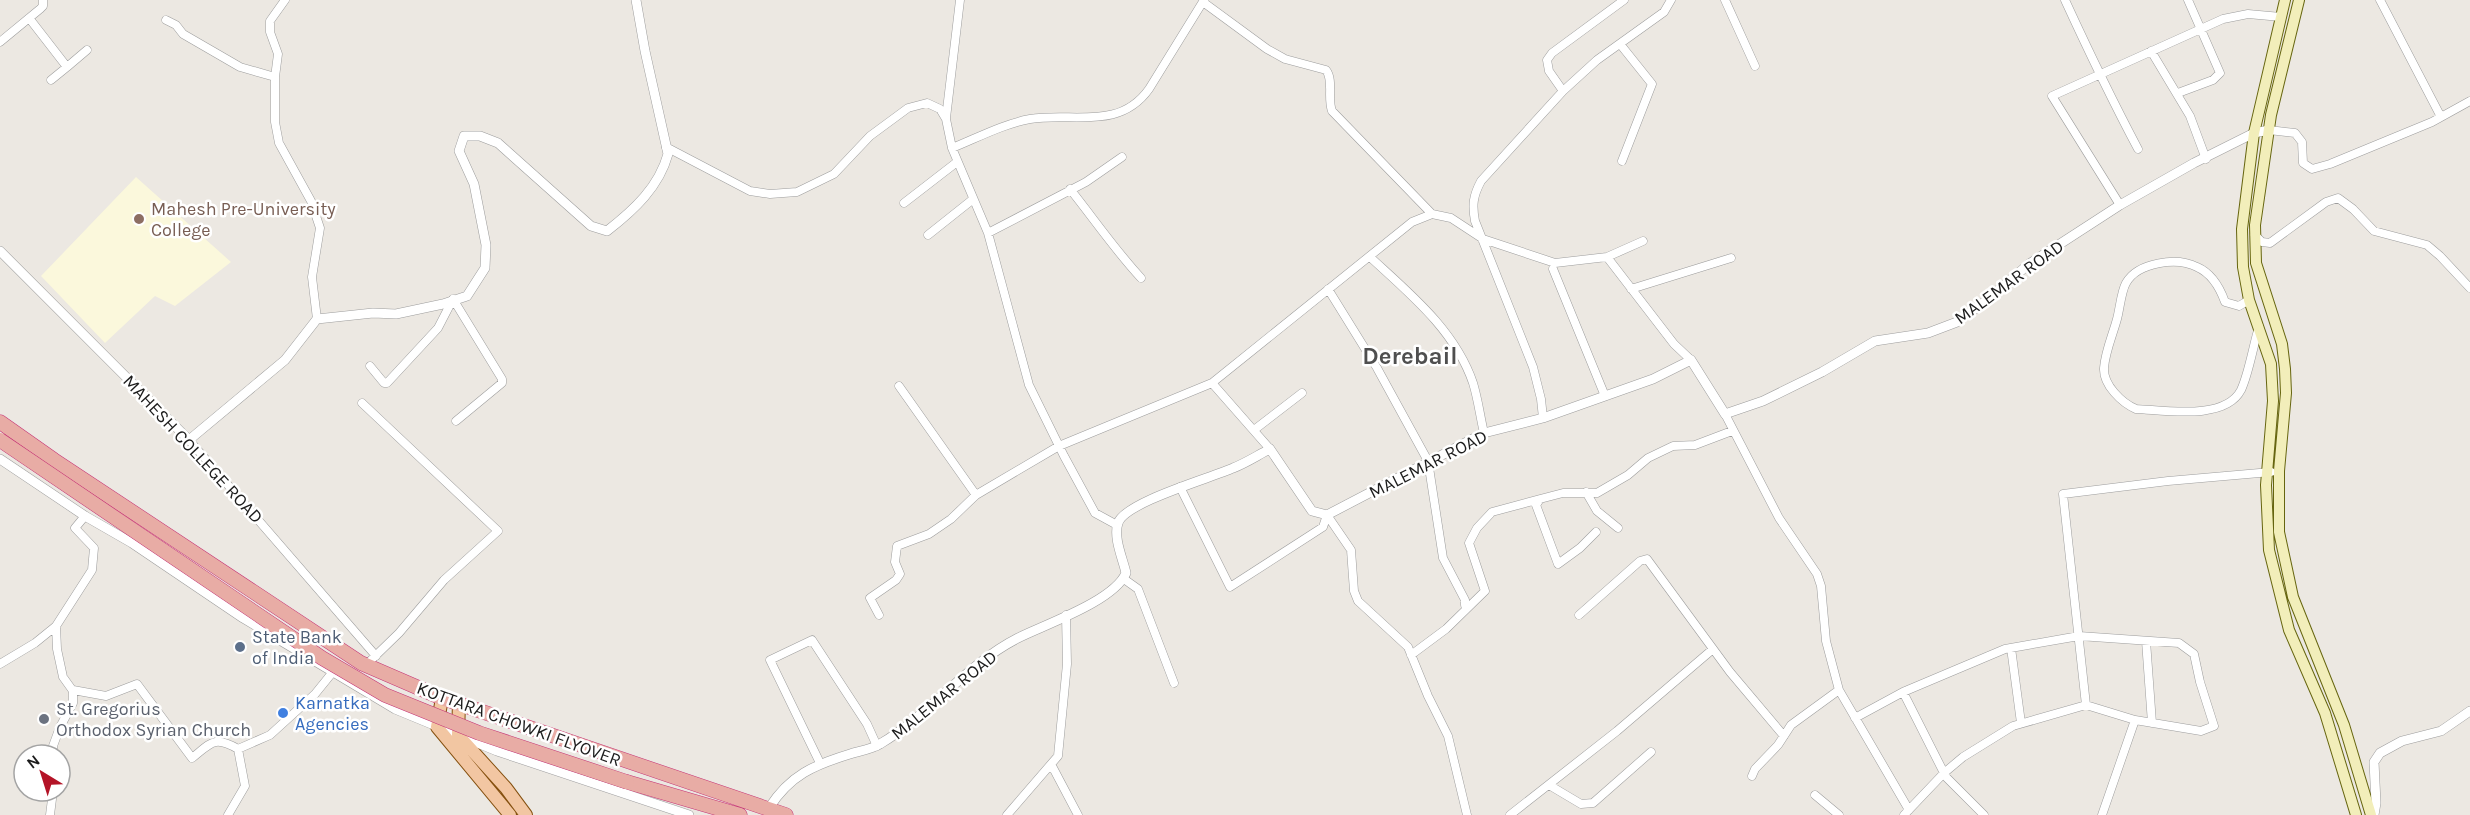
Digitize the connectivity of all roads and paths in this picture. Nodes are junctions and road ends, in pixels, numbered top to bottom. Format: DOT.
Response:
graph roads {
  1 [pos="43,0"];
  2 [pos="285,0"];
  3 [pos="636,0"];
  4 [pos="960,0"];
  5 [pos="1624,0"];
  6 [pos="1671,0"];
  7 [pos="1725,0"];
  8 [pos="2065,0"];
  9 [pos="2188,0"];
  10 [pos="2285,0"];
  11 [pos="2299,0"];
  12 [pos="2380,0"];
  13 [pos="1204,1"];
  14 [pos="2281,17"];
  15 [pos="29,18"];
  16 [pos="166,20"];
  17 [pos="2201,29"];
  18 [pos="0,42"];
  19 [pos="1620,44"];
  20 [pos="87,50"];
  21 [pos="2151,51"];
  22 [pos="1755,66"];
  23 [pos="66,67"];
  24 [pos="2099,74"];
  25 [pos="274,77"];
  26 [pos="51,80"];
  27 [pos="1563,92"];
  28 [pos="2178,93"];
  29 [pos="2470,101"];
  30 [pos="2441,117"];
  31 [pos="946,119"];
  32 [pos="2269,130"];
  33 [pos="2254,133"];
  34 [pos="666,147"];
  35 [pos="952,148"];
  36 [pos="2138,149"];
  37 [pos="1122,157"];
  38 [pos="2206,159"];
  39 [pos="1622,161"];
  40 [pos="957,162"];
  41 [pos="1070,189"];
  42 [pos="972,200"];
  43 [pos="904,203"];
  44 [pos="2120,205"];
  45 [pos="1432,214"];
  46 [pos="988,233"];
  47 [pos="928,235"];
  48 [pos="2255,235"];
  49 [pos="1483,239"];
  50 [pos="1643,241"];
  51 [pos="0,250"];
  52 [pos="1370,257"];
  53 [pos="1607,258"];
  54 [pos="1731,258"];
  55 [pos="1554,269"];
  56 [pos="1141,278"];
  57 [pos="2470,288"];
  58 [pos="1328,289"];
  59 [pos="1631,289"];
  60 [pos="453,299"];
  61 [pos="2249,300"];
  62 [pos="317,319"];
  63 [pos="2259,326"];
  64 [pos="1691,360"];
  65 [pos="370,366"];
  66 [pos="1212,383"];
  67 [pos="899,386"];
  68 [pos="1302,393"];
  69 [pos="1605,396"];
  70 [pos="362,404"];
  71 [pos="1725,414"];
  72 [pos="1543,418"];
  73 [pos="0,422"];
  74 [pos="456,422"];
  75 [pos="1254,430"];
  76 [pos="1732,431"];
  77 [pos="1484,433"];
  78 [pos="0,440"];
  79 [pos="189,440"];
  80 [pos="1059,446"];
  81 [pos="1270,449"];
  82 [pos="0,459"];
  83 [pos="1428,461"];
  84 [pos="2279,471"];
  85 [pos="2266,472"];
  86 [pos="1180,487"];
  87 [pos="1586,492"];
  88 [pos="976,495"];
  89 [pos="1540,499"];
  90 [pos="1327,515"];
  91 [pos="85,516"];
  92 [pos="1117,525"];
  93 [pos="1618,528"];
  94 [pos="1596,532"];
  95 [pos="1124,579"];
  96 [pos="1465,605"];
  97 [pos="879,615"];
  98 [pos="1066,615"];
  99 [pos="1579,615"];
  100 [pos="56,626"];
  101 [pos="2079,636"];
  102 [pos="2146,641"];
  103 [pos="2012,648"];
  104 [pos="1713,649"];
  105 [pos="1412,655"];
  106 [pos="371,660"];
  107 [pos="0,664"];
  108 [pos="332,673"];
  109 [pos="1174,683"];
  110 [pos="73,690"];
  111 [pos="1839,690"];
  112 [pos="1903,692"];
  113 [pos="442,698"];
  114 [pos="459,703"];
  115 [pos="2086,705"];
  116 [pos="2470,711"];
  117 [pos="1855,718"];
  118 [pos="2135,720"];
  119 [pos="2021,723"];
  120 [pos="2152,723"];
  121 [pos="437,727"];
  122 [pos="458,735"];
  123 [pos="1784,736"];
  124 [pos="55,743"];
  125 [pos="877,746"];
  126 [pos="238,749"];
  127 [pos="1651,752"];
  128 [pos="820,763"];
  129 [pos="1052,764"];
  130 [pos="1944,773"];
  131 [pos="2359,774"];
  132 [pos="1752,776"];
  133 [pos="2345,777"];
  134 [pos="1549,784"];
  135 [pos="1815,795"];
  136 [pos="769,808"];
  137 [pos="1906,812"];
  138 [pos="228,815"];
  139 [pos="510,815"];
  140 [pos="526,815"];
  141 [pos="689,815"];
  142 [pos="740,815"];
  143 [pos="786,815"];
  144 [pos="1007,815"];
  145 [pos="1078,815"];
  146 [pos="1467,815"];
  147 [pos="1510,815"];
  148 [pos="1839,815"];
  149 [pos="1984,815"];
  150 [pos="2102,815"];
  151 [pos="2356,815"];
  152 [pos="2372,815"];
  1 -- 15 [label="street"];
  2 -- 25 [label="street"];
  3 -- 34 [label="street"];
  4 -- 31 [label="street"];
  5 -- 27 [label="street"];
  6 -- 19 [label="street"];
  7 -- 22 [label="street"];
  8 -- 24 [label="street"];
  9 -- 17 [label="street"];
  10 -- 14 [label="main road"];
  11 -- 32 [label="main road"];
  12 -- 30 [label="street"];
  13 -- 35 [label="street"];
  13 -- 45 [label="street"];
  14 -- 17 [label="street"];
  14 -- 33 [label="main road"];
  15 -- 18 [label="street"];
  15 -- 23 [label="street"];
  16 -- 25 [label="street"];
  17 -- 21 [label="street"];
  17 -- 28 [label="street"];
  19 -- 27 [label="street"];
  19 -- 39 [label="street"];
  20 -- 23 [label="street"];
  21 -- 24 [label="street"];
  21 -- 28 [label="street"];
  23 -- 26 [label="street"];
  24 -- 36 [label="street"];
  24 -- 44 [label="street"];
  25 -- 62 [label="street"];
  27 -- 49 [label="street"];
  28 -- 38 [label="street"];
  29 -- 30 [label="street"];
  30 -- 32 [label="street"];
  31 -- 34 [label="street"];
  31 -- 35 [label="street"];
  32 -- 33 [label="street, MALEMAR ROAD"];
  32 -- 48 [label="main road"];
  33 -- 38 [label="street, MALEMAR ROAD"];
  33 -- 61 [label="main road"];
  34 -- 60 [label="street"];
  35 -- 40 [label="street"];
  37 -- 41 [label="street"];
  38 -- 44 [label="street, MALEMAR ROAD"];
  40 -- 42 [label="street"];
  40 -- 43 [label="street"];
  41 -- 46 [label="street"];
  41 -- 56 [label="street"];
  42 -- 46 [label="street"];
  42 -- 47 [label="street"];
  44 -- 71 [label="street, MALEMAR ROAD"];
  45 -- 49 [label="street"];
  45 -- 52 [label="street"];
  46 -- 80 [label="street"];
  48 -- 57 [label="street"];
  48 -- 84 [label="main road"];
  49 -- 53 [label="street"];
  49 -- 72 [label="street"];
  50 -- 53 [label="street"];
  51 -- 79 [label="street, MAHESH COLLEGE ROAD"];
  52 -- 58 [label="street"];
  52 -- 77 [label="street"];
  53 -- 59 [label="street"];
  54 -- 59 [label="street"];
  55 -- 69 [label="street"];
  58 -- 66 [label="street"];
  58 -- 83 [label="street"];
  59 -- 64 [label="street"];
  60 -- 62 [label="street"];
  60 -- 65 [label="street"];
  60 -- 74 [label="street"];
  61 -- 63 [label="main road"];
  61 -- 63 [label="street"];
  62 -- 79 [label="street"];
  63 -- 85 [label="main road"];
  64 -- 69 [label="street, MALEMAR ROAD"];
  64 -- 71 [label="street"];
  66 -- 75 [label="street"];
  66 -- 80 [label="street"];
  67 -- 88 [label="street"];
  68 -- 75 [label="street"];
  69 -- 72 [label="street, MALEMAR ROAD"];
  70 -- 106 [label="street"];
  71 -- 76 [label="street"];
  72 -- 77 [label="street, MALEMAR ROAD"];
  73 -- 106 [label="highway"];
  75 -- 81 [label="street"];
  76 -- 87 [label="street"];
  76 -- 111 [label="street"];
  77 -- 83 [label="street, MALEMAR ROAD"];
  78 -- 142 [label="highway, KOTTARA CHOWKI FLYOVER, bridge"];
  79 -- 106 [label="street, MAHESH COLLEGE ROAD"];
  80 -- 88 [label="street"];
  80 -- 92 [label="street"];
  81 -- 86 [label="street"];
  81 -- 90 [label="street"];
  82 -- 91 [label="street"];
  83 -- 90 [label="street, MALEMAR ROAD"];
  83 -- 96 [label="street"];
  84 -- 85 [label="street"];
  84 -- 131 [label="main road"];
  85 -- 101 [label="street"];
  85 -- 133 [label="main road"];
  86 -- 90 [label="street"];
  86 -- 92 [label="street"];
  87 -- 89 [label="street"];
  87 -- 93 [label="street"];
  88 -- 97 [label="street"];
  89 -- 94 [label="street"];
  89 -- 105 [label="street"];
  90 -- 105 [label="street"];
  91 -- 100 [label="street"];
  91 -- 108 [label="street"];
  92 -- 95 [label="street"];
  95 -- 98 [label="street, MALEMAR ROAD"];
  95 -- 109 [label="street"];
  98 -- 125 [label="street, MALEMAR ROAD"];
  98 -- 129 [label="street"];
  99 -- 104 [label="street"];
  100 -- 107 [label="street"];
  100 -- 110 [label="street"];
  101 -- 102 [label="street"];
  101 -- 103 [label="street"];
  101 -- 115 [label="street"];
  102 -- 120 [label="street"];
  102 -- 120 [label="street"];
  103 -- 112 [label="street"];
  103 -- 119 [label="street"];
  104 -- 123 [label="street"];
  104 -- 134 [label="street"];
  105 -- 146 [label="street"];
  106 -- 113 [label="highway"];
  108 -- 121 [label="street"];
  108 -- 126 [label="street"];
  110 -- 124 [label="street"];
  110 -- 126 [label="street"];
  111 -- 117 [label="street"];
  111 -- 123 [label="street"];
  112 -- 117 [label="street"];
  112 -- 130 [label="street"];
  113 -- 114 [label="highway"];
  113 -- 121 [label="main road"];
  114 -- 122 [label="main road"];
  114 -- 136 [label="highway"];
  115 -- 118 [label="street"];
  115 -- 119 [label="street"];
  116 -- 152 [label="street"];
  117 -- 137 [label="street"];
  118 -- 120 [label="street"];
  118 -- 150 [label="street"];
  119 -- 130 [label="street"];
  121 -- 122 [label="street"];
  121 -- 139 [label="main road"];
  122 -- 140 [label="main road"];
  122 -- 141 [label="street"];
  123 -- 132 [label="street"];
  125 -- 128 [label="street, MALEMAR ROAD"];
  125 -- 128 [label="street"];
  126 -- 138 [label="street"];
  127 -- 134 [label="street"];
  128 -- 136 [label="street, MALEMAR ROAD"];
  129 -- 144 [label="street"];
  129 -- 145 [label="street"];
  130 -- 137 [label="street"];
  130 -- 149 [label="street"];
  131 -- 133 [label="main road"];
  131 -- 152 [label="main road"];
  133 -- 151 [label="main road"];
  134 -- 147 [label="street"];
  135 -- 148 [label="street"];
  136 -- 143 [label="highway"];
}
